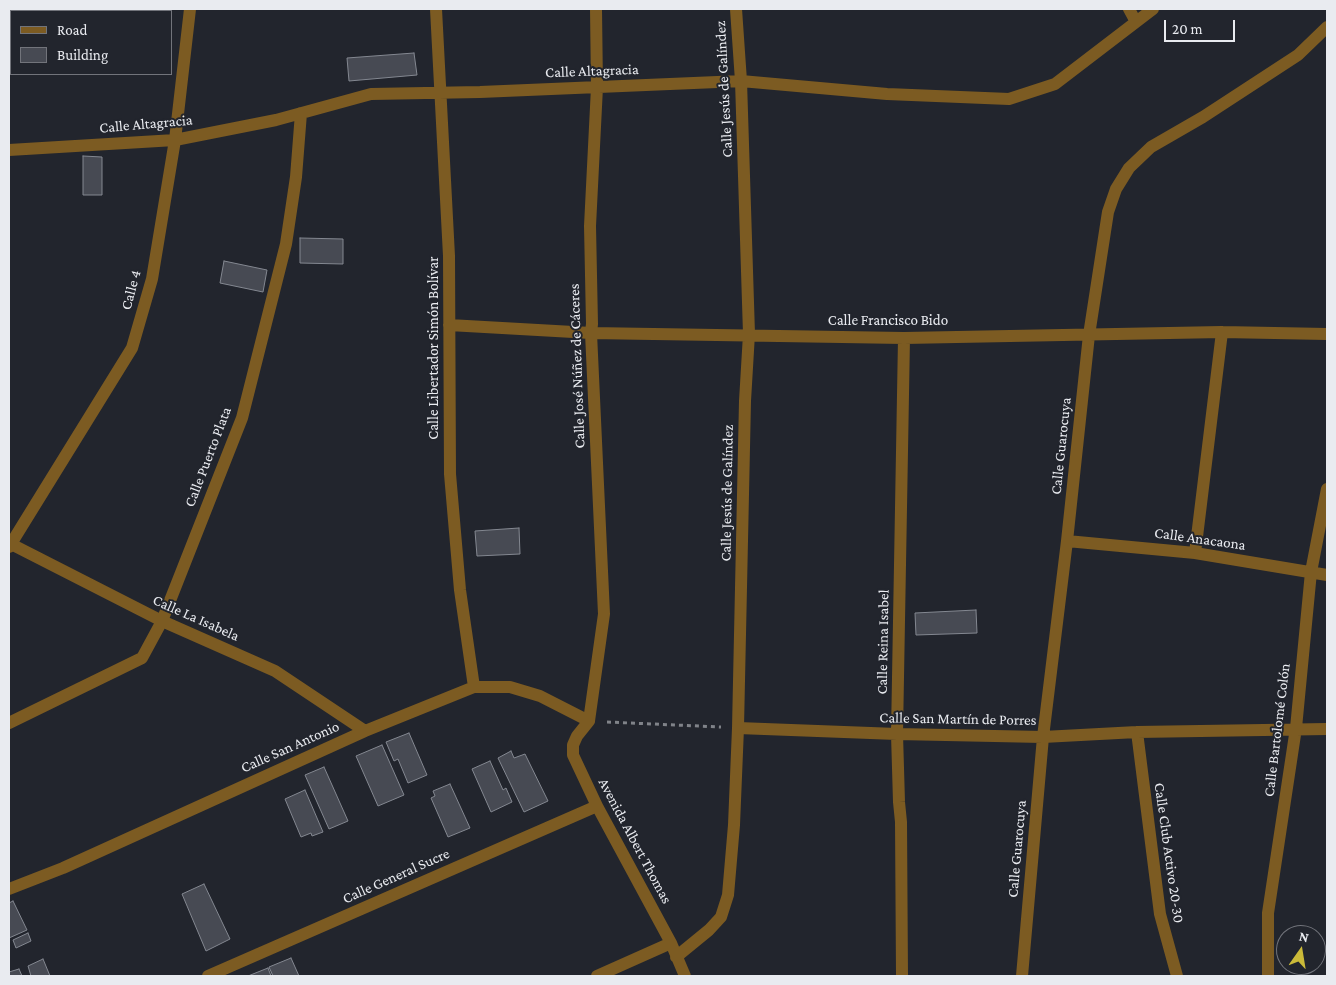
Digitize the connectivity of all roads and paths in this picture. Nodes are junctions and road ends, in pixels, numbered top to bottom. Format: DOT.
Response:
graph roads {
  1 [pos="190,9"];
  2 [pos="436,9"];
  3 [pos="596,9"];
  4 [pos="736,9"];
  5 [pos="1129,9"];
  6 [pos="1153,9"];
  7 [pos="1136,22"];
  8 [pos="1327,27"];
  9 [pos="741,81"];
  10 [pos="597,86"];
  11 [pos="440,93"];
  12 [pos="301,113"];
  13 [pos="175,140"];
  14 [pos="9,150"];
  15 [pos="449,325"];
  16 [pos="1222,332"];
  17 [pos="591,333"];
  18 [pos="749,334"];
  19 [pos="1327,334"];
  20 [pos="1089,335"];
  21 [pos="904,338"];
  22 [pos="1327,489"];
  23 [pos="1067,540"];
  24 [pos="9,545"];
  25 [pos="1195,553"];
  26 [pos="1311,572"];
  27 [pos="1327,575"];
  28 [pos="162,621"];
  29 [pos="474,687"];
  30 [pos="589,722"];
  31 [pos="9,724"];
  32 [pos="738,728"];
  33 [pos="1296,728"];
  34 [pos="1327,729"];
  35 [pos="365,731"];
  36 [pos="1136,732"];
  37 [pos="897,734"];
  38 [pos="1043,737"];
  39 [pos="596,806"];
  40 [pos="9,889"];
  41 [pos="670,943"];
  42 [pos="676,957"];
  43 [pos="208,976"];
  44 [pos="597,976"];
  45 [pos="684,976"];
  46 [pos="902,976"];
  47 [pos="1022,976"];
  48 [pos="1177,976"];
  49 [pos="1268,976"];
  1 -- 13 [label="street, Calle 4"];
  2 -- 11 [label="street, Calle Libertador Simón Bolívar"];
  3 -- 10 [label="street, Calle José Núñez de Cáceres"];
  4 -- 9 [label="street, Calle Jesús de Galíndez"];
  5 -- 7 [label="street"];
  6 -- 7 [label="street, Calle Altagracia"];
  7 -- 9 [label="street, Calle Altagracia"];
  8 -- 20 [label="street, Calle Guarocuya"];
  9 -- 10 [label="street, Calle Altagracia"];
  9 -- 18 [label="street, Calle Jesús de Galíndez"];
  10 -- 11 [label="street, Calle Altagracia"];
  10 -- 17 [label="street, Calle José Núñez de Cáceres"];
  11 -- 12 [label="street, Calle Altagracia"];
  11 -- 15 [label="street, Calle Libertador Simón Bolívar"];
  12 -- 13 [label="street, Calle Altagracia"];
  12 -- 28 [label="street, Calle Puerto Plata"];
  13 -- 14 [label="street, Calle Altagracia"];
  13 -- 24 [label="street, Calle 4"];
  15 -- 17 [label="street, Calle Francisco Bido"];
  15 -- 29 [label="street, Calle Libertador Simón Bolívar"];
  16 -- 19 [label="street, Calle Francisco Bido"];
  16 -- 20 [label="street, Calle Francisco Bido"];
  16 -- 25 [label="street"];
  17 -- 18 [label="street, Calle Francisco Bido"];
  17 -- 30 [label="street, Calle José Núñez de Cáceres"];
  18 -- 21 [label="street, Calle Francisco Bido"];
  18 -- 32 [label="street, Calle Jesús de Galíndez"];
  20 -- 21 [label="street, Calle Francisco Bido"];
  20 -- 23 [label="street, Calle Guarocuya"];
  21 -- 37 [label="street, Calle Reina Isabel"];
  22 -- 26 [label="street, Calle Bartolomé Colón"];
  23 -- 25 [label="street, Calle Anacaona"];
  23 -- 38 [label="street, Calle Guarocuya"];
  24 -- 28 [label="street, Calle La Isabela"];
  25 -- 26 [label="street, Calle Anacaona"];
  26 -- 27 [label="street, Calle Anacaona"];
  26 -- 33 [label="street, Calle Bartolomé Colón"];
  28 -- 31 [label="street, Calle Puerto Plata"];
  28 -- 35 [label="street, Calle La Isabela"];
  29 -- 30 [label="street, Calle San Antonio"];
  29 -- 35 [label="street, Calle San Antonio"];
  30 -- 32 [label="path"];
  30 -- 39 [label="street, Avenida Albert Thomas"];
  32 -- 37 [label="street, Calle San Martín de Porres"];
  32 -- 42 [label="street, Calle Jesús de Galíndez"];
  33 -- 34 [label="street, Calle San Martín de Porres"];
  33 -- 36 [label="street, Calle San Martín de Porres"];
  33 -- 49 [label="street, Calle Bartolomé Colón"];
  35 -- 40 [label="street, Calle San Antonio"];
  36 -- 38 [label="street, Calle San Martín de Porres"];
  36 -- 48 [label="street, Calle Club Activo 20-30"];
  37 -- 38 [label="street, Calle San Martín de Porres"];
  37 -- 46 [label="street, Calle Reina Isabel"];
  38 -- 47 [label="street, Calle Guarocuya"];
  39 -- 41 [label="street, Avenida Albert Thomas"];
  39 -- 43 [label="street, Calle General Sucre"];
  41 -- 42 [label="street, Avenida Albert Thomas"];
  41 -- 44 [label="street"];
  42 -- 45 [label="street, Avenida Albert Thomas"];
}
